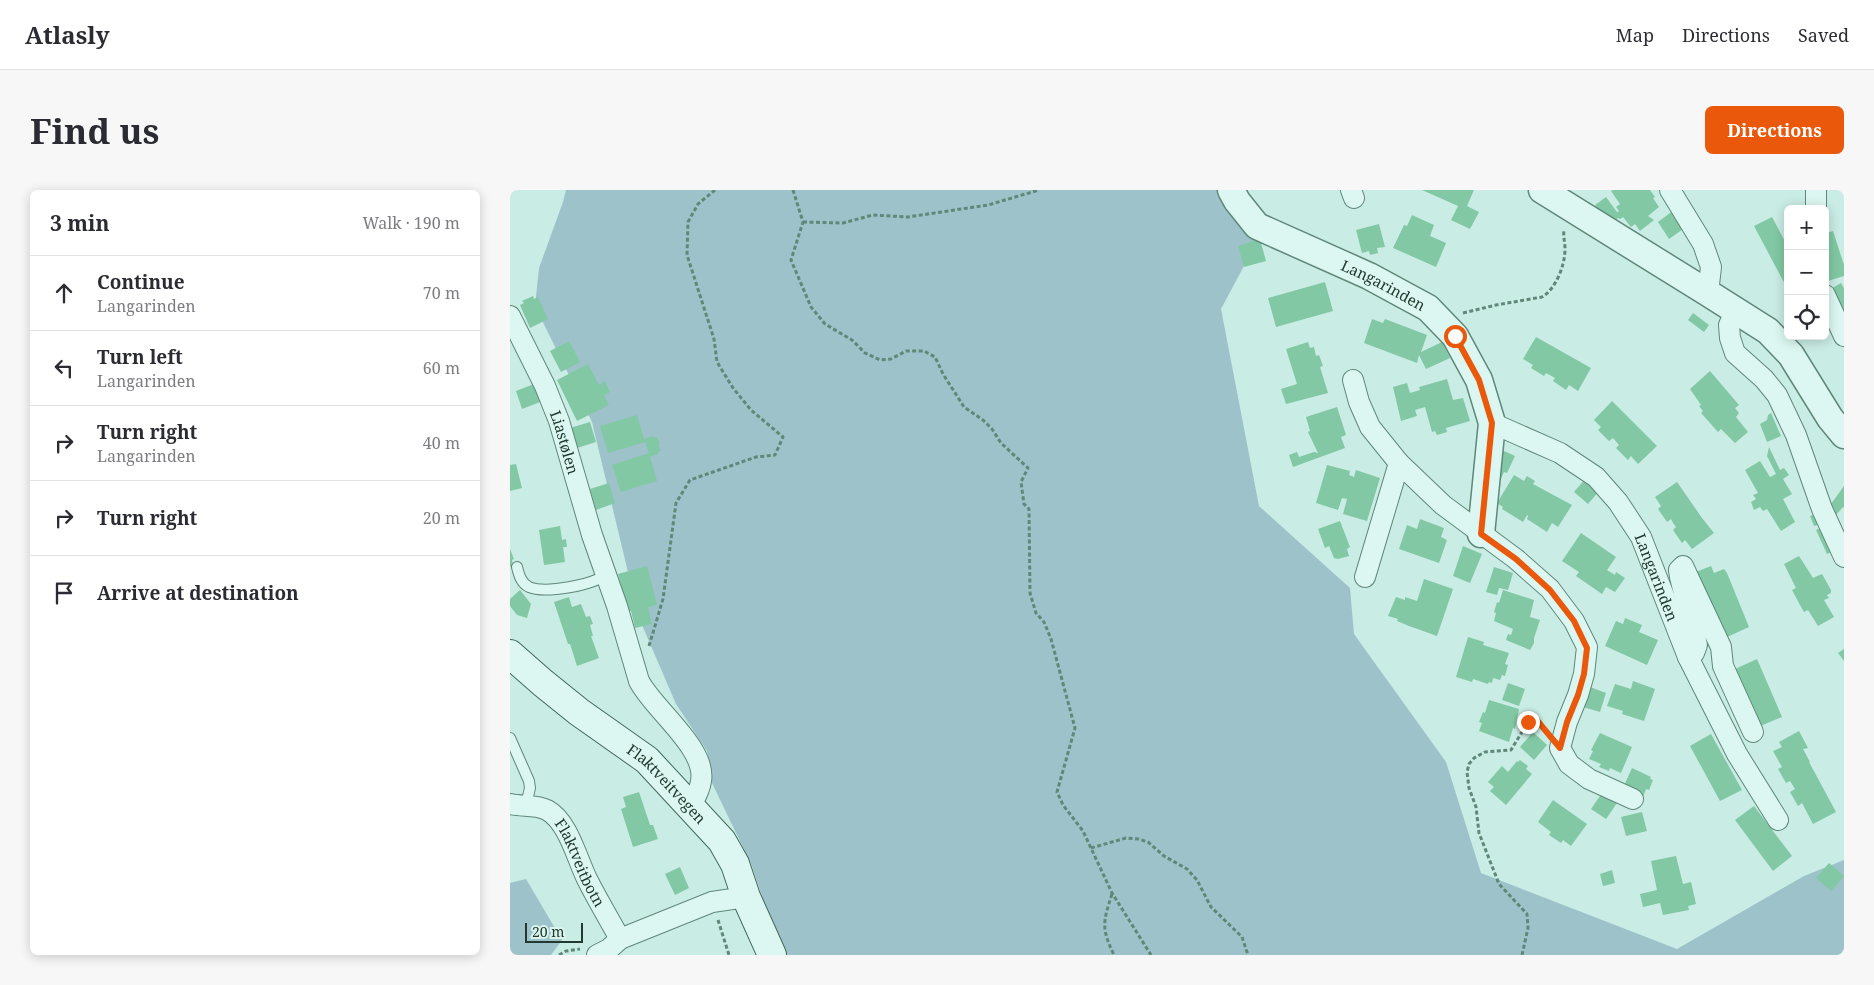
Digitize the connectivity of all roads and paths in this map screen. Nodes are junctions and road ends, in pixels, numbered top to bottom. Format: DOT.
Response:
graph roads {
  1 [pos="715,190"];
  2 [pos="793,190"];
  3 [pos="1039,190"];
  4 [pos="1231,190"];
  5 [pos="1670,190"];
  6 [pos="1816,190"];
  7 [pos="1552,196"];
  8 [pos="1816,205"];
  9 [pos="803,222"];
  10 [pos="1708,292"];
  11 [pos="1829,304"];
  12 [pos="1736,310"];
  13 [pos="510,316"];
  14 [pos="1447,328"];
  15 [pos="1844,336"];
  16 [pos="1353,380"];
  17 [pos="1492,423"];
  18 [pos="1844,435"];
  19 [pos="1399,463"];
  20 [pos="1481,534"];
  21 [pos="1844,557"];
  22 [pos="517,567"];
  23 [pos="606,574"];
  24 [pos="1364,577"];
  25 [pos="510,654"];
  26 [pos="1688,657"];
  27 [pos="639,681"];
  28 [pos="1753,732"];
  29 [pos="510,738"];
  30 [pos="1560,748"];
  31 [pos="1633,799"];
  32 [pos="518,804"];
  33 [pos="691,806"];
  34 [pos="1778,820"];
  35 [pos="1091,848"];
  36 [pos="1112,894"];
  37 [pos="746,897"];
  38 [pos="712,902"];
  39 [pos="620,939"];
  40 [pos="597,955"];
  41 [pos="729,955"];
  42 [pos="772,955"];
  43 [pos="1114,955"];
  44 [pos="1151,955"];
  45 [pos="1248,955"];
  46 [pos="1522,955"];
  1 -- 27 [label="path"];
  2 -- 9 [label="path"];
  3 -- 9 [label="path"];
  4 -- 14 [label="street, Langarinden"];
  5 -- 10 [label="street"];
  6 -- 8 [label="street"];
  7 -- 10 [label="street"];
  7 -- 14 [label="path"];
  9 -- 35 [label="path"];
  10 -- 12 [label="street"];
  11 -- 15 [label="street"];
  12 -- 18 [label="street"];
  12 -- 21 [label="street"];
  13 -- 23 [label="street, Liastølen"];
  14 -- 17 [label="street, Langarinden"];
  16 -- 19 [label="street"];
  17 -- 20 [label="street, Langarinden"];
  17 -- 26 [label="street, Langarinden"];
  19 -- 20 [label="street"];
  19 -- 24 [label="street"];
  20 -- 30 [label="street"];
  22 -- 23 [label="lane"];
  23 -- 27 [label="street, Liastølen"];
  25 -- 33 [label="main road, Flaktveitvegen"];
  26 -- 28 [label="street, Langarinden"];
  26 -- 34 [label="street, Langarinden"];
  27 -- 33 [label="street, Liastølen"];
  29 -- 32 [label="lane, Flaktveitbotn"];
  30 -- 31 [label="street"];
  30 -- 46 [label="path"];
  32 -- 39 [label="street, Flaktveitbotn"];
  33 -- 37 [label="main road, Flaktveitvegen"];
  35 -- 36 [label="path"];
  35 -- 45 [label="path"];
  36 -- 43 [label="path"];
  36 -- 44 [label="path"];
  37 -- 38 [label="street"];
  37 -- 42 [label="main road, Flaktveitvegen"];
  38 -- 39 [label="street"];
  38 -- 41 [label="path"];
  39 -- 40 [label="street"];
}
